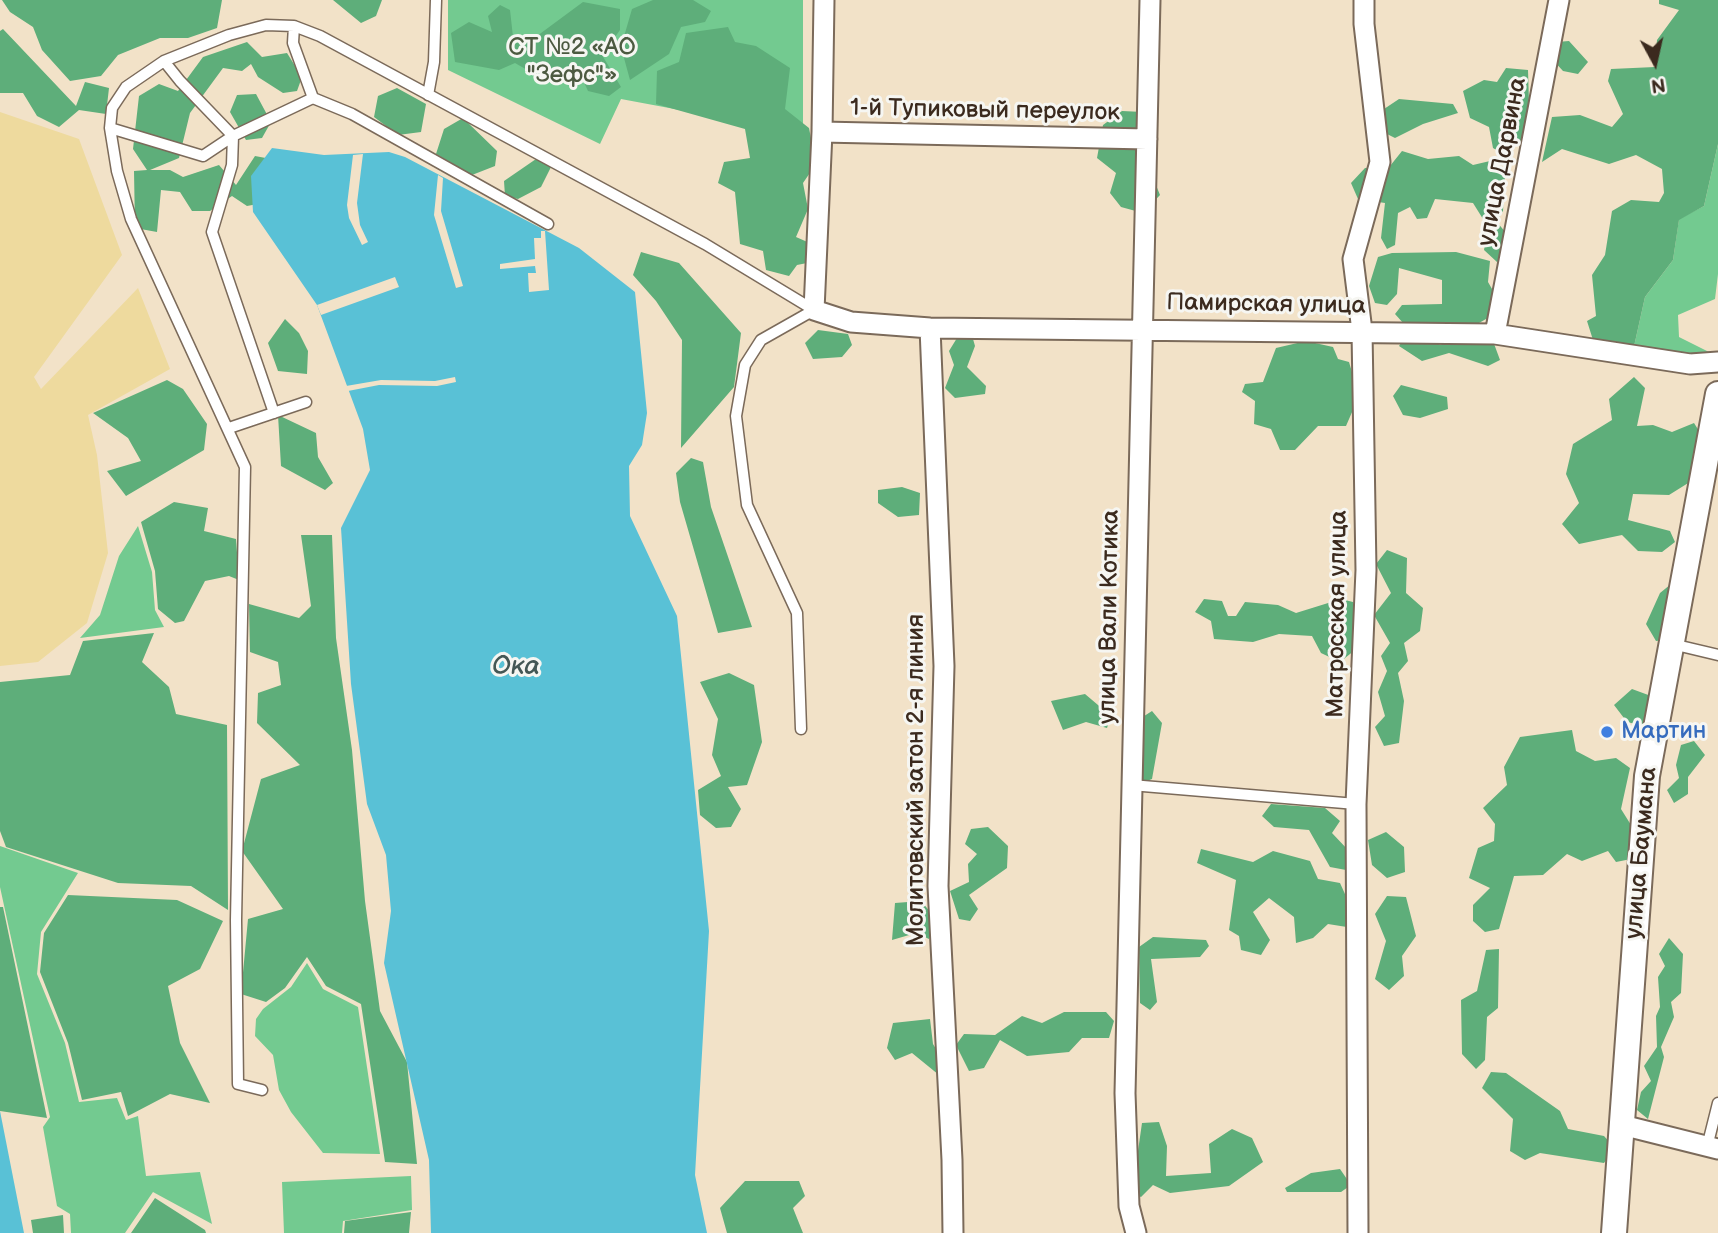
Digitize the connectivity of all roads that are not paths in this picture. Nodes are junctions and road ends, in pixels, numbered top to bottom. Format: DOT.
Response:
graph roads {
  1 [pos="436,0"];
  2 [pos="824,0"];
  3 [pos="1150,0"];
  4 [pos="1364,0"];
  5 [pos="1559,0"];
  6 [pos="293,26"];
  7 [pos="164,61"];
  8 [pos="428,94"];
  9 [pos="313,98"];
  10 [pos="110,128"];
  11 [pos="822,132"];
  12 [pos="233,136"];
  13 [pos="1147,139"];
  14 [pos="548,224"];
  15 [pos="814,310"];
  16 [pos="930,328"];
  17 [pos="1141,328"];
  18 [pos="1362,331"];
  19 [pos="1495,334"];
  20 [pos="1718,362"];
  21 [pos="1718,394"];
  22 [pos="306,402"];
  23 [pos="274,413"];
  24 [pos="229,428"];
  25 [pos="1671,644"];
  26 [pos="1718,655"];
  27 [pos="801,729"];
  28 [pos="1131,785"];
  29 [pos="1356,804"];
  30 [pos="262,1090"];
  31 [pos="1718,1103"];
  32 [pos="1622,1125"];
  33 [pos="1713,1148"];
  34 [pos="953,1233"];
  35 [pos="1136,1233"];
  36 [pos="1358,1233"];
  37 [pos="1614,1233"];
  1 -- 8 [label="lane"];
  2 -- 11 [label="street"];
  3 -- 13 [label="street, улица Вали Котика"];
  4 -- 18 [label="street, Матросская улица"];
  5 -- 19 [label="street, улица Дарвина"];
  6 -- 7 [label="lane"];
  6 -- 8 [label="lane"];
  6 -- 9 [label="lane"];
  7 -- 10 [label="lane"];
  7 -- 12 [label="lane"];
  8 -- 15 [label="lane"];
  9 -- 12 [label="lane"];
  9 -- 14 [label="lane"];
  10 -- 12 [label="lane"];
  10 -- 24 [label="lane"];
  11 -- 13 [label="street, 1-й Тупиковый переулок"];
  11 -- 15 [label="street"];
  12 -- 23 [label="lane"];
  13 -- 17 [label="street, улица Вали Котика"];
  15 -- 16 [label="street, Памирская улица"];
  15 -- 27 [label="lane"];
  16 -- 17 [label="street, Памирская улица"];
  16 -- 34 [label="street, Молитовский затон 2-я линия"];
  17 -- 18 [label="street, Памирская улица"];
  17 -- 28 [label="street, улица Вали Котика"];
  18 -- 19 [label="street, Памирская улица"];
  18 -- 29 [label="street, Матросская улица"];
  19 -- 20 [label="street, Памирская улица"];
  21 -- 25 [label="street, улица Баумана"];
  22 -- 23 [label="lane"];
  23 -- 24 [label="lane"];
  24 -- 30 [label="lane"];
  25 -- 26 [label="lane"];
  25 -- 32 [label="street, улица Баумана"];
  28 -- 29 [label="lane"];
  28 -- 35 [label="street, улица Вали Котика"];
  29 -- 36 [label="street, Матросская улица"];
  31 -- 33 [label="lane"];
  32 -- 33 [label="street"];
  32 -- 37 [label="street, улица Баумана"];
}
